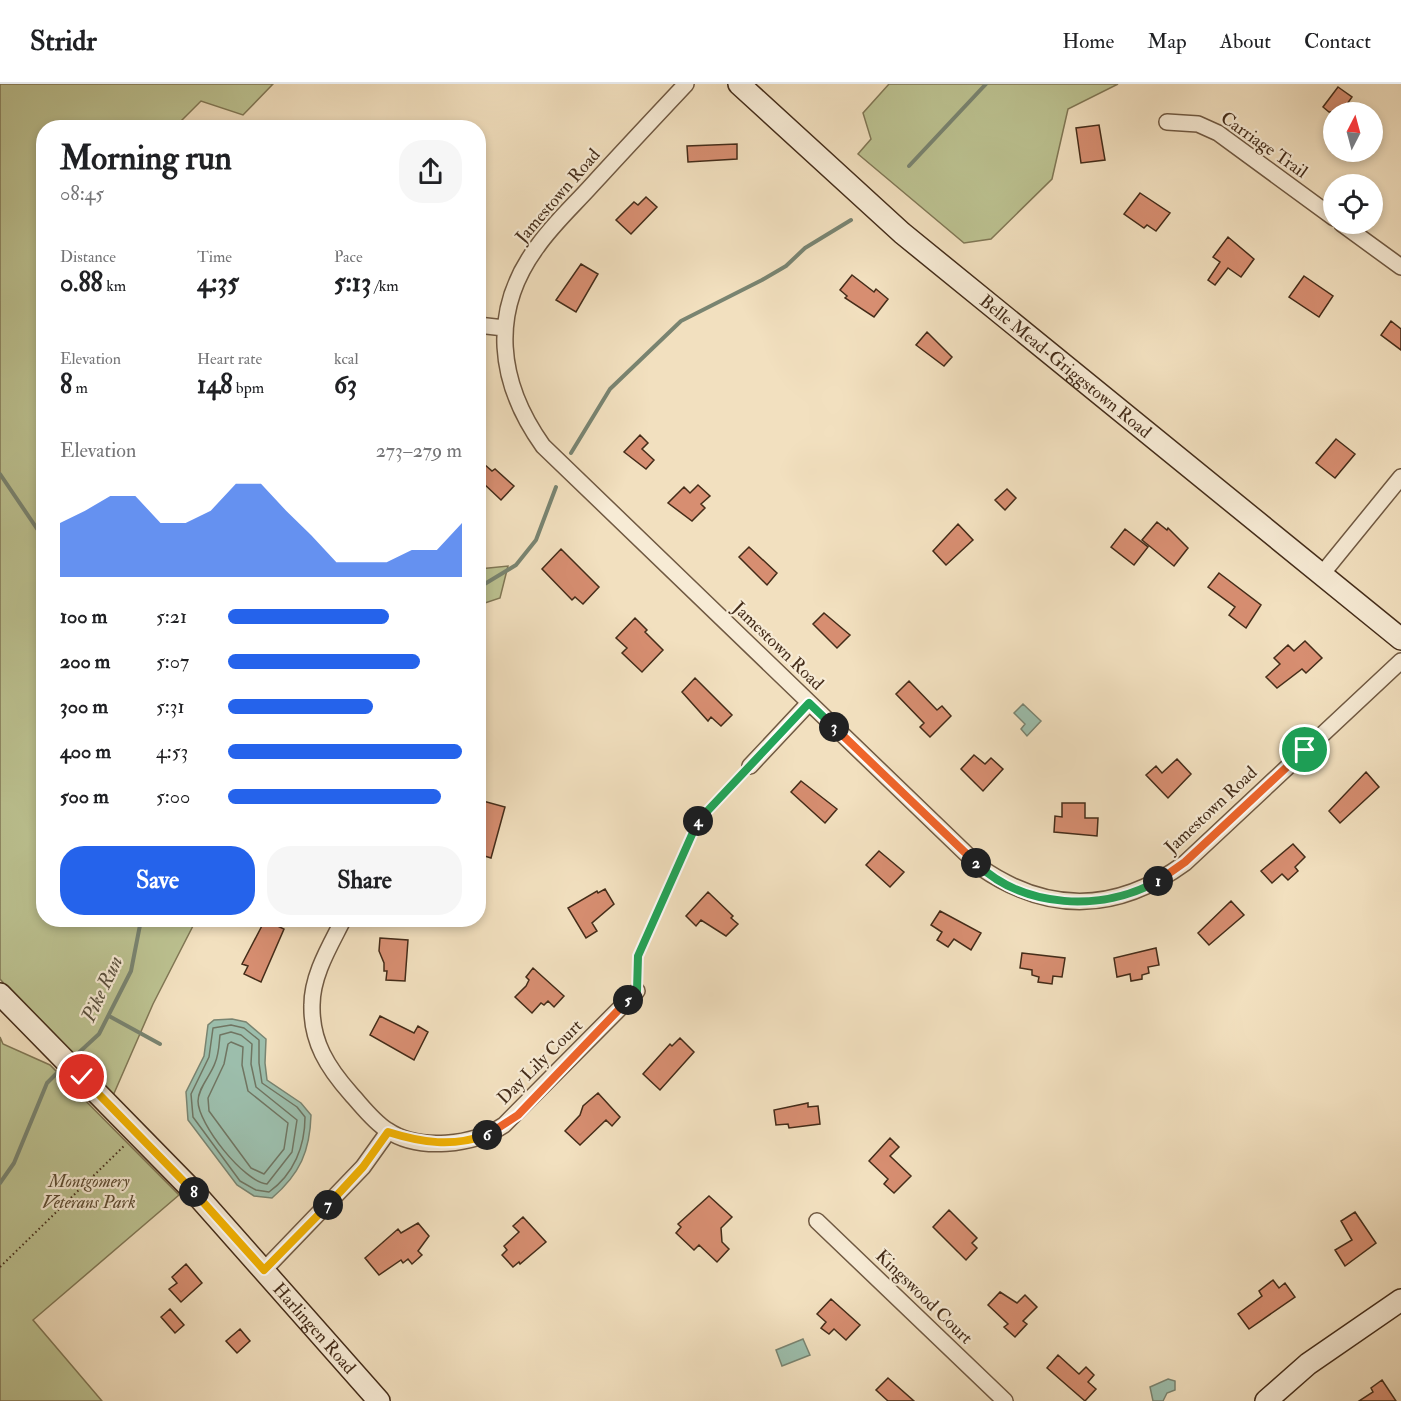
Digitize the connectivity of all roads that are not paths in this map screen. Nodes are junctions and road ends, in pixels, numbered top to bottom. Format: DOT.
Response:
graph roads {
  1 [pos="686,84"];
  2 [pos="740,84"];
  3 [pos="1167,122"];
  4 [pos="1323,210"];
  5 [pos="1356,234"];
  6 [pos="1401,267"];
  7 [pos="486,326"];
  8 [pos="504,328"];
  9 [pos="1401,477"];
  10 [pos="1322,574"];
  11 [pos="1401,639"];
  12 [pos="1401,661"];
  13 [pos="809,703"];
  14 [pos="750,766"];
  15 [pos="340,927"];
  16 [pos="637,991"];
  17 [pos="0,994"];
  18 [pos="388,1132"];
  19 [pos="817,1221"];
  20 [pos="264,1270"];
  21 [pos="1401,1300"];
  22 [pos="379,1401"];
  23 [pos="1005,1401"];
  24 [pos="1266,1401"];
  1 -- 8 [label="street, Jamestown Road"];
  2 -- 10 [label="street, Belle Mead-Griggstown Road"];
  3 -- 4 [label="street, Carriage Trail"];
  5 -- 6 [label="street"];
  7 -- 8 [label="street"];
  8 -- 13 [label="street, Jamestown Road"];
  9 -- 10 [label="street"];
  10 -- 11 [label="street, Belle Mead-Griggstown Road"];
  12 -- 13 [label="street, Jamestown Road"];
  13 -- 14 [label="street"];
  15 -- 18 [label="street"];
  16 -- 18 [label="street, Day Lily Court"];
  17 -- 20 [label="street, Harlingen Road"];
  18 -- 20 [label="street"];
  19 -- 23 [label="street, Kingswood Court"];
  20 -- 22 [label="street, Harlingen Road"];
  21 -- 24 [label="street"];
}
